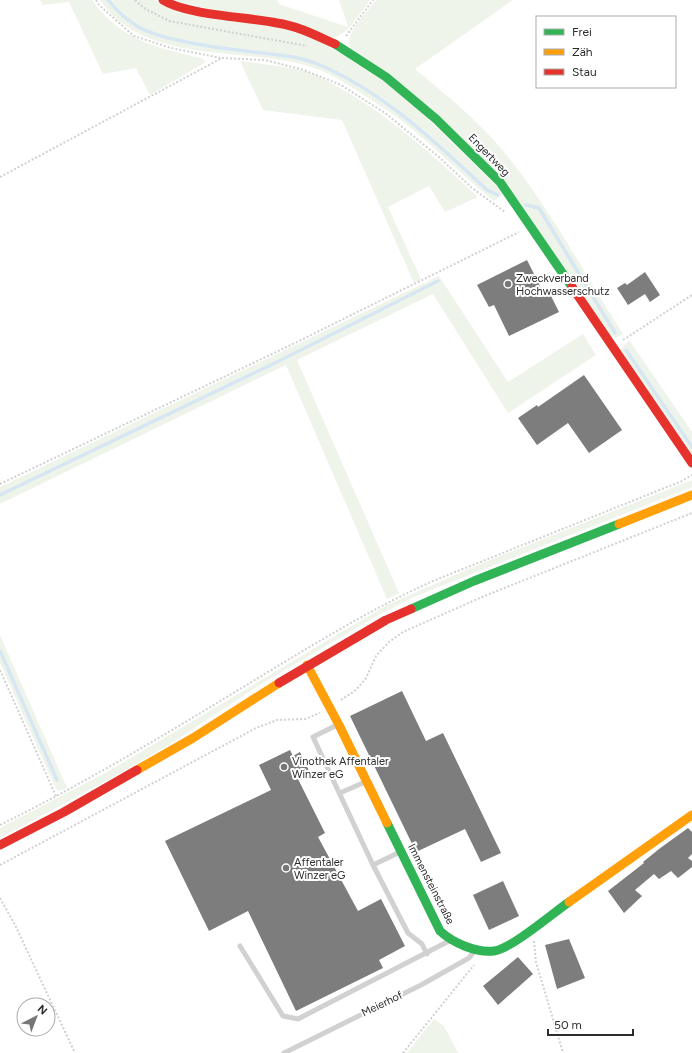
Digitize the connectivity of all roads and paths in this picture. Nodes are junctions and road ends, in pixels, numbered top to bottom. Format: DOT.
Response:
graph roads {
  1 [pos="96,0"];
  2 [pos="135,0"];
  3 [pos="163,0"];
  4 [pos="373,0"];
  5 [pos="339,45"];
  6 [pos="313,48"];
  7 [pos="222,58"];
  8 [pos="0,177"];
  9 [pos="510,214"];
  10 [pos="530,226"];
  11 [pos="692,295"];
  12 [pos="612,347"];
  13 [pos="692,463"];
  14 [pos="692,475"];
  15 [pos="0,484"];
  16 [pos="692,495"];
  17 [pos="692,513"];
  18 [pos="307,665"];
  19 [pos="0,670"];
  20 [pos="330,708"];
  21 [pos="339,724"];
  22 [pos="366,782"];
  23 [pos="340,793"];
  24 [pos="56,796"];
  25 [pos="692,815"];
  26 [pos="0,825"];
  27 [pos="0,845"];
  28 [pos="401,851"];
  29 [pos="0,865"];
  30 [pos="373,865"];
  31 [pos="0,898"];
  32 [pos="532,930"];
  33 [pos="450,940"];
  34 [pos="240,946"];
  35 [pos="476,949"];
  36 [pos="427,954"];
  37 [pos="75,1053"];
  38 [pos="284,1053"];
  39 [pos="403,1053"];
  40 [pos="563,1053"];
  1 -- 7 [label="path"];
  2 -- 6 [label="path"];
  3 -- 5 [label="street, Engertweg"];
  4 -- 5 [label="path"];
  5 -- 10 [label="street, Engertweg"];
  7 -- 8 [label="path"];
  7 -- 9 [label="path"];
  10 -- 12 [label="street, Engertweg"];
  10 -- 15 [label="path"];
  11 -- 12 [label="path"];
  12 -- 13 [label="street, Engertweg"];
  14 -- 24 [label="path"];
  16 -- 18 [label="street"];
  17 -- 20 [label="path"];
  18 -- 20 [label="street, Immensteinstraße"];
  18 -- 27 [label="street"];
  19 -- 24 [label="path"];
  20 -- 21 [label="street, Immensteinstraße"];
  20 -- 29 [label="path"];
  21 -- 22 [label="street, Immensteinstraße"];
  21 -- 23 [label="lane"];
  22 -- 23 [label="lane"];
  22 -- 28 [label="street, Immensteinstraße"];
  23 -- 30 [label="lane"];
  24 -- 26 [label="path"];
  25 -- 32 [label="street, Immensteinstraße"];
  28 -- 30 [label="lane"];
  28 -- 33 [label="street, Immensteinstraße"];
  30 -- 36 [label="lane"];
  31 -- 37 [label="path"];
  32 -- 35 [label="street, Immensteinstraße"];
  32 -- 40 [label="path"];
  33 -- 35 [label="street, Immensteinstraße"];
  33 -- 36 [label="lane"];
  34 -- 36 [label="lane"];
  35 -- 38 [label="lane, Meierhof"];
  35 -- 39 [label="path"];
}
